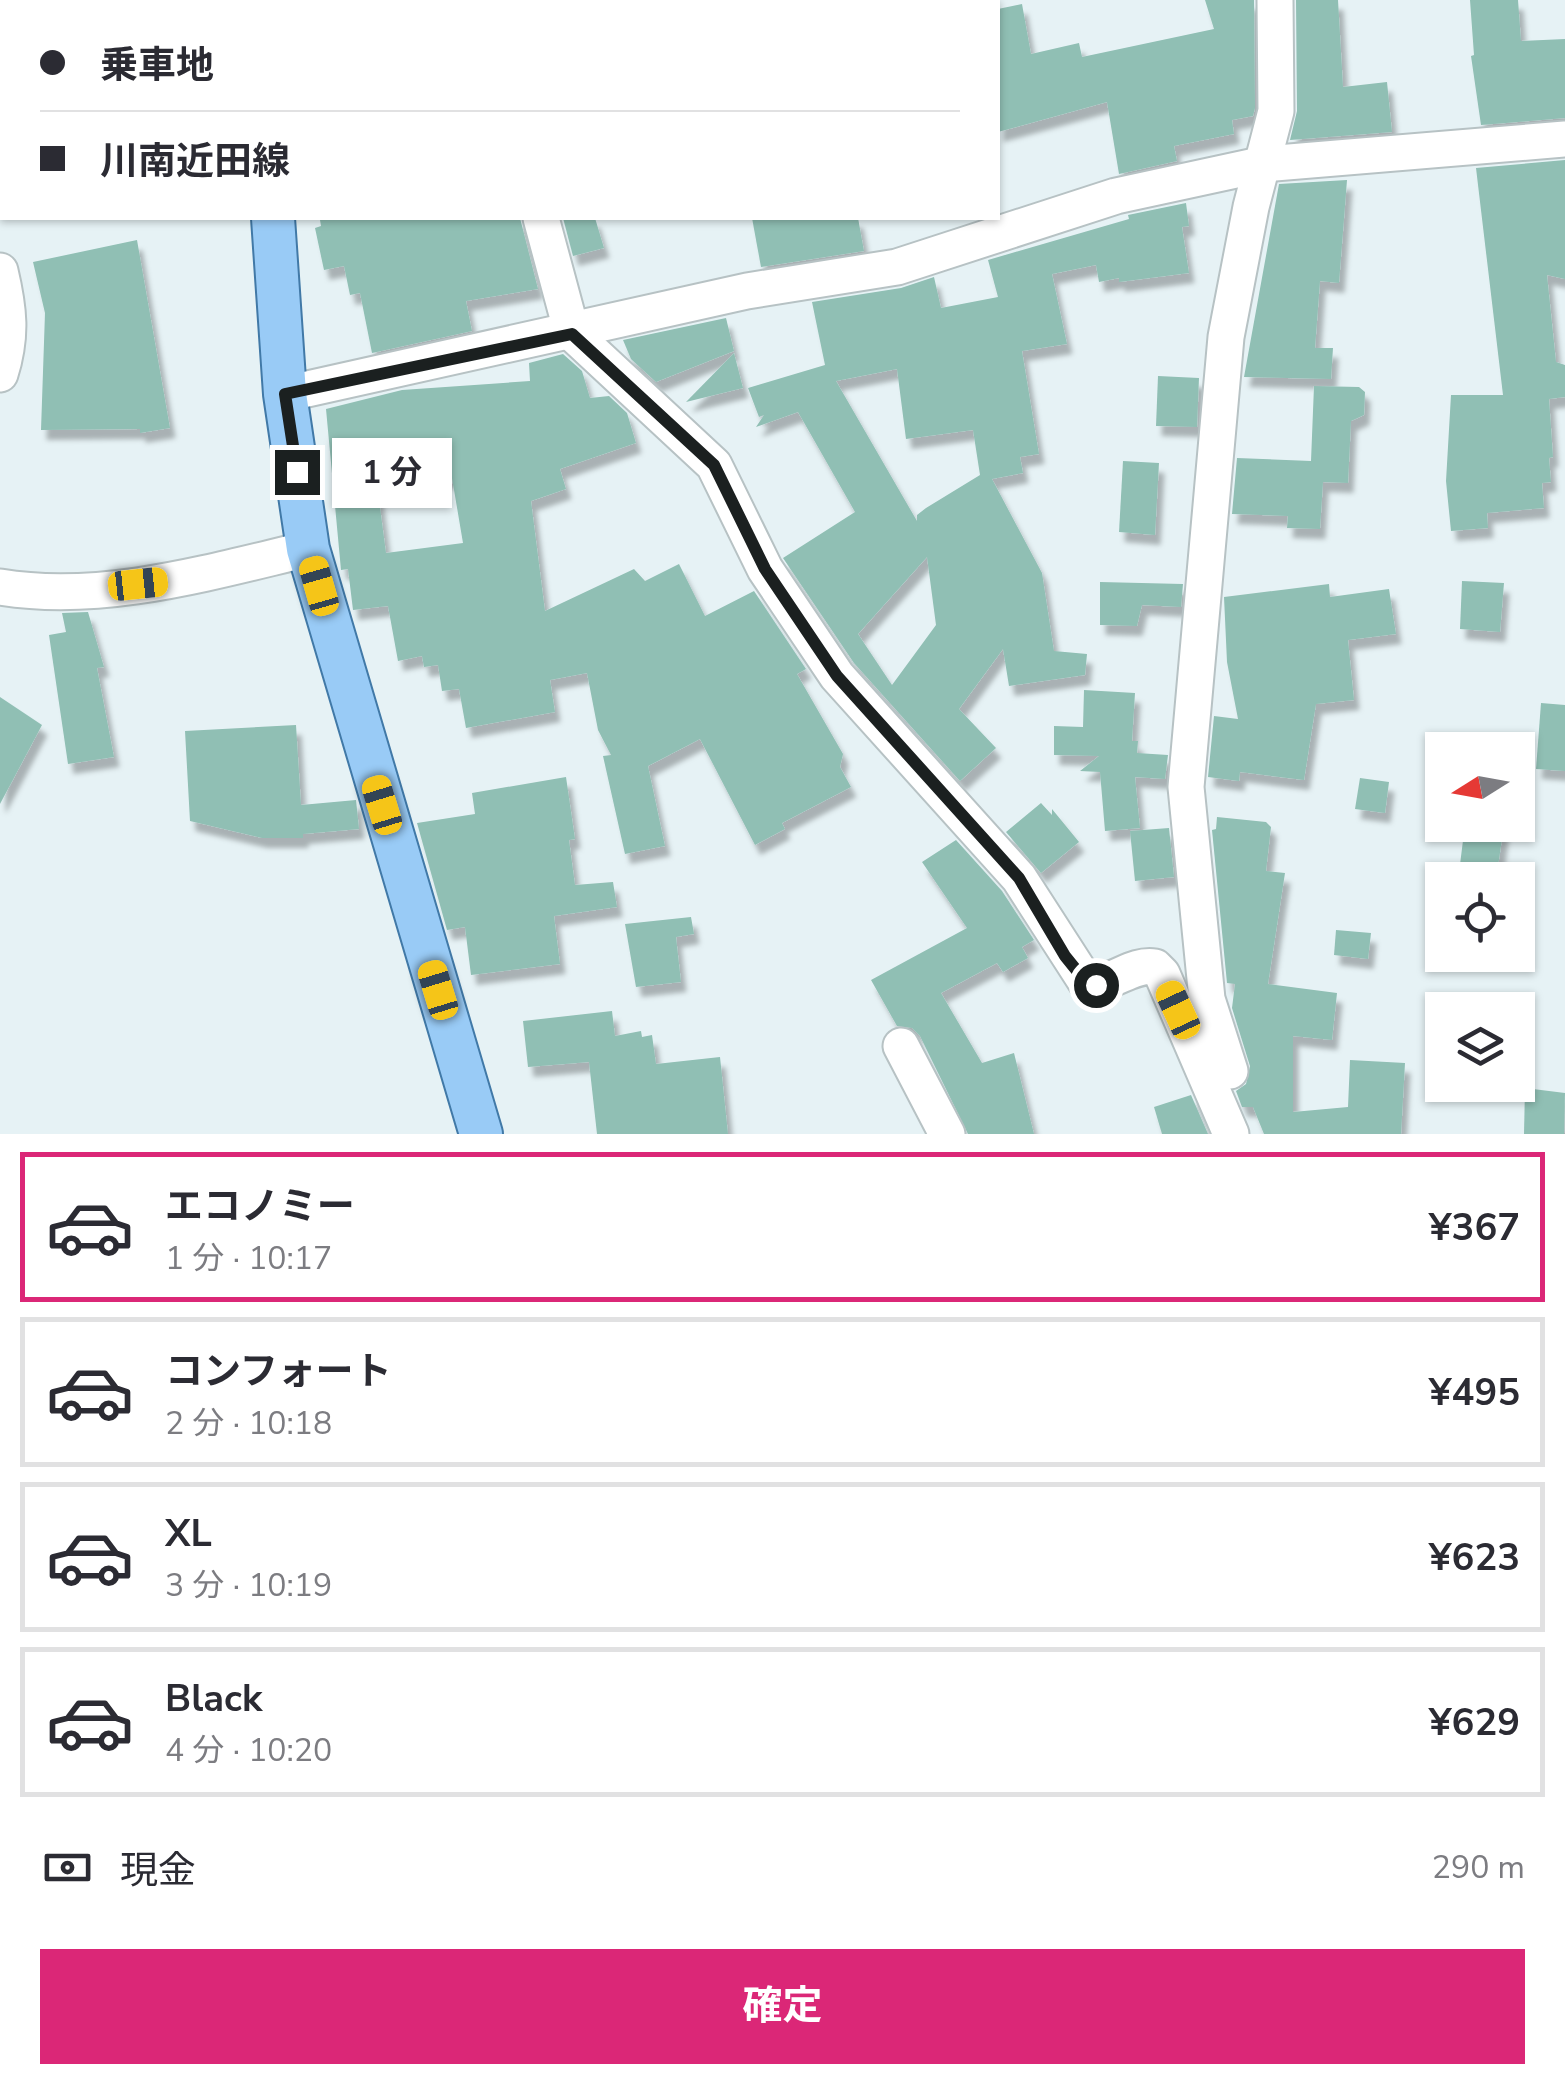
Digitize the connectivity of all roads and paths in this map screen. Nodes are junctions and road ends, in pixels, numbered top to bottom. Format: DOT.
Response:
graph roads {
  1 [pos="1275,0"];
  2 [pos="1565,138"];
  3 [pos="1264,164"];
  4 [pos="272,220"];
  5 [pos="542,220"];
  6 [pos="0,271"];
  7 [pos="572,334"];
  8 [pos="0,374"];
  9 [pos="285,394"];
  10 [pos="308,550"];
  11 [pos="0,587"];
  12 [pos="902,1046"];
  13 [pos="481,1134"];
  14 [pos="947,1134"];
  15 [pos="1232,1134"];
  16 [pos="1250,1134"];
  1 -- 3 [label="street"];
  2 -- 3 [label="street"];
  3 -- 7 [label="street"];
  3 -- 16 [label="street"];
  4 -- 9 [label="main road"];
  5 -- 7 [label="street"];
  6 -- 8 [label="street"];
  7 -- 9 [label="street"];
  7 -- 15 [label="street"];
  9 -- 10 [label="main road"];
  10 -- 11 [label="street"];
  10 -- 13 [label="main road"];
  12 -- 14 [label="street"];
}
